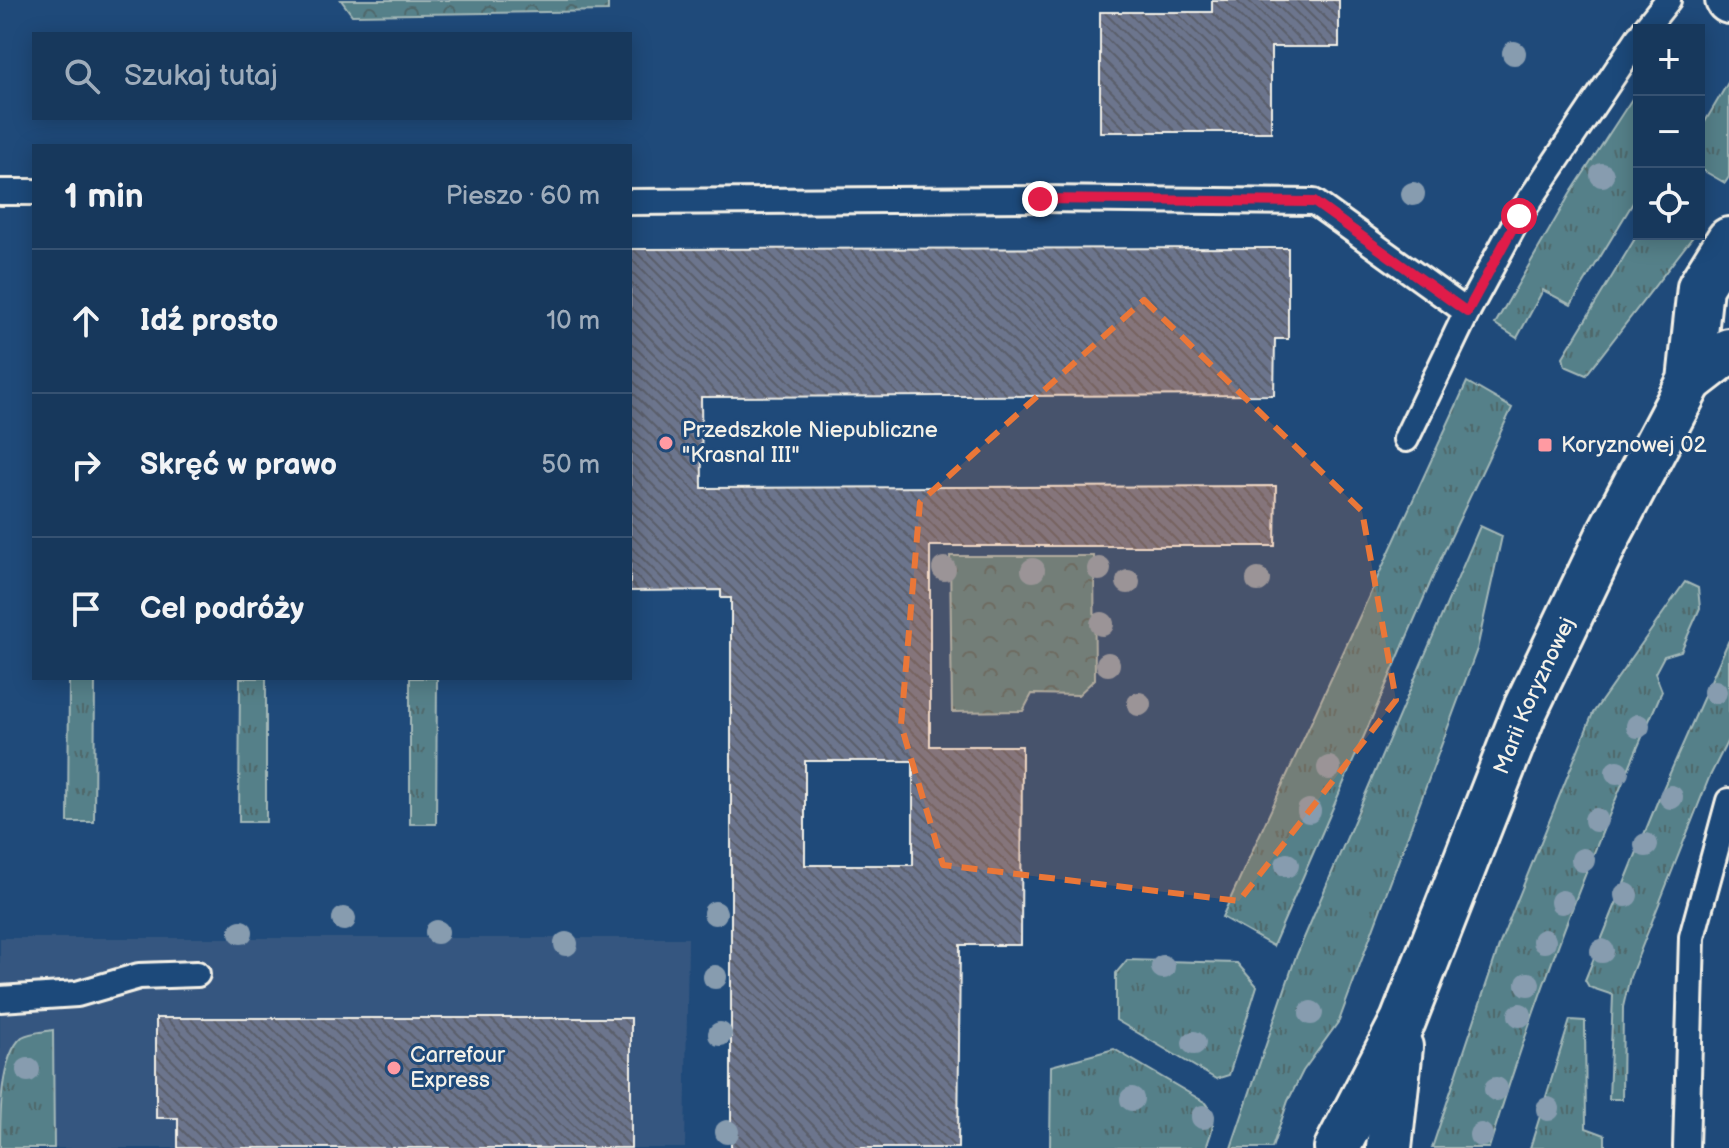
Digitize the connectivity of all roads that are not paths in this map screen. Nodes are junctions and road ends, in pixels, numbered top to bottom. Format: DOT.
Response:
graph roads {
  1 [pos="1668,0"];
  2 [pos="1649,24"];
  3 [pos="1633,46"];
  4 [pos="0,192"];
  5 [pos="32,192"];
  6 [pos="632,202"];
  7 [pos="1729,240"];
  8 [pos="1467,312"];
  9 [pos="1729,351"];
  10 [pos="1690,381"];
  11 [pos="1406,439"];
  12 [pos="1729,801"];
  13 [pos="197,974"];
  14 [pos="0,999"];
  15 [pos="1403,1021"];
  16 [pos="1337,1148"];
  17 [pos="1389,1148"];
  18 [pos="1686,1148"];
  1 -- 2 [label="lane"];
  3 -- 8 [label="lane"];
  4 -- 5 [label="lane"];
  6 -- 8 [label="lane"];
  7 -- 10 [label="street, Marii Koryznowej"];
  8 -- 11 [label="lane"];
  9 -- 10 [label="street, Marii Koryznowej"];
  10 -- 15 [label="street, Marii Koryznowej"];
  12 -- 18 [label="lane"];
  13 -- 14 [label="lane"];
  15 -- 16 [label="street, Marii Koryznowej"];
  15 -- 17 [label="street, Marii Koryznowej"];
}
